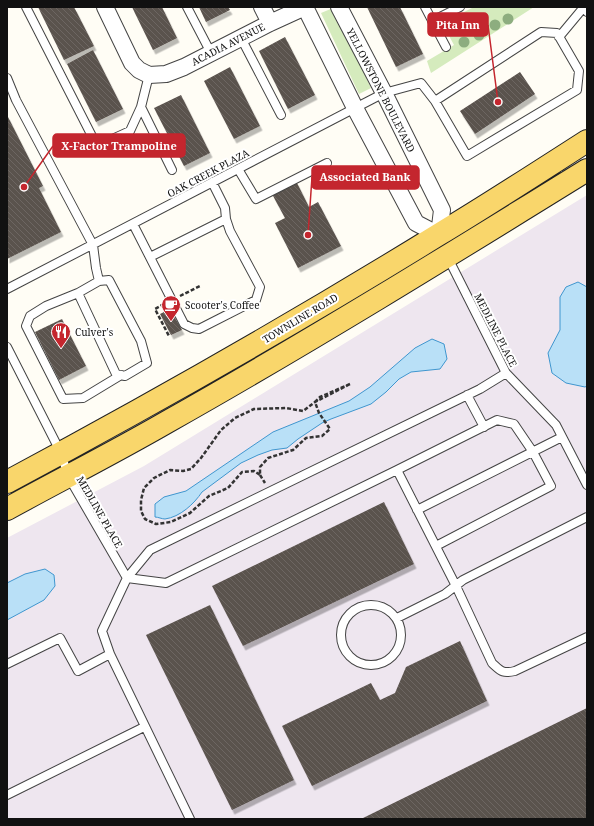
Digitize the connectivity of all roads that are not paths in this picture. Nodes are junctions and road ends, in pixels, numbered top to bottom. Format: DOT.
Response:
graph roads {
  1 [pos="26,7"];
  2 [pos="105,7"];
  3 [pos="187,7"];
  4 [pos="262,7"];
  5 [pos="305,7"];
  6 [pos="339,7"];
  7 [pos="425,7"];
  8 [pos="460,7"];
  9 [pos="584,7"];
  10 [pos="587,12"];
  11 [pos="432,21"];
  12 [pos="270,23"];
  13 [pos="560,37"];
  14 [pos="241,38"];
  15 [pos="446,47"];
  16 [pos="211,53"];
  17 [pos="149,75"];
  18 [pos="7,78"];
  19 [pos="384,93"];
  20 [pos="435,101"];
  21 [pos="141,107"];
  22 [pos="355,108"];
  23 [pos="281,115"];
  24 [pos="587,141"];
  25 [pos="327,162"];
  26 [pos="238,169"];
  27 [pos="172,170"];
  28 [pos="587,170"];
  29 [pos="212,182"];
  30 [pos="226,219"];
  31 [pos="133,224"];
  32 [pos="92,245"];
  33 [pos="443,246"];
  34 [pos="150,257"];
  35 [pos="100,281"];
  36 [pos="7,289"];
  37 [pos="78,293"];
  38 [pos="7,347"];
  39 [pos="506,373"];
  40 [pos="121,375"];
  41 [pos="467,395"];
  42 [pos="484,427"];
  43 [pos="562,437"];
  44 [pos="533,452"];
  45 [pos="61,453"];
  46 [pos="397,470"];
  47 [pos="68,476"];
  48 [pos="7,482"];
  49 [pos="587,485"];
  50 [pos="7,509"];
  51 [pos="417,510"];
  52 [pos="587,517"];
  53 [pos="436,546"];
  54 [pos="127,578"];
  55 [pos="456,586"];
  56 [pos="397,618"];
  57 [pos="587,637"];
  58 [pos="110,654"];
  59 [pos="7,664"];
  60 [pos="144,726"];
  61 [pos="7,795"];
  62 [pos="190,819"];
  1 -- 21 [label="lane"];
  2 -- 17 [label="street"];
  3 -- 16 [label="lane"];
  4 -- 12 [label="street"];
  5 -- 12 [label="street, ACADIA AVENUE"];
  5 -- 22 [label="street"];
  6 -- 19 [label="street, YELLOWSTONE BOULEVARD"];
  7 -- 11 [label="lane"];
  8 -- 11 [label="lane"];
  9 -- 10 [label="lane"];
  9 -- 13 [label="lane"];
  11 -- 15 [label="lane"];
  12 -- 14 [label="street, ACADIA AVENUE"];
  13 -- 20 [label="lane"];
  13 -- 20 [label="lane"];
  14 -- 16 [label="street, ACADIA AVENUE"];
  14 -- 23 [label="lane"];
  16 -- 17 [label="street, ACADIA AVENUE"];
  17 -- 21 [label="lane"];
  18 -- 32 [label="lane"];
  19 -- 20 [label="lane, OAK CREEK PLAZA"];
  19 -- 22 [label="lane, OAK CREEK PLAZA"];
  19 -- 33 [label="street, YELLOWSTONE BOULEVARD"];
  21 -- 27 [label="lane"];
  22 -- 26 [label="lane, OAK CREEK PLAZA"];
  22 -- 33 [label="street"];
  24 -- 33 [label="main road, TOWNLINE ROAD"];
  25 -- 26 [label="lane"];
  26 -- 29 [label="lane, OAK CREEK PLAZA"];
  28 -- 33 [label="main road, TOWNLINE ROAD"];
  29 -- 30 [label="lane"];
  29 -- 31 [label="lane, OAK CREEK PLAZA"];
  30 -- 34 [label="lane"];
  30 -- 34 [label="lane"];
  31 -- 32 [label="lane, OAK CREEK PLAZA"];
  31 -- 34 [label="lane"];
  32 -- 35 [label="lane"];
  32 -- 36 [label="lane, OAK CREEK PLAZA"];
  33 -- 39 [label="lane, MEDLINE PLACE"];
  33 -- 45 [label="main road, TOWNLINE ROAD"];
  33 -- 47 [label="main road, TOWNLINE ROAD"];
  35 -- 37 [label="lane"];
  35 -- 40 [label="lane"];
  37 -- 40 [label="lane"];
  37 -- 40 [label="lane"];
  38 -- 45 [label="lane, MEDLINE PLACE"];
  39 -- 41 [label="lane"];
  39 -- 43 [label="lane, MEDLINE PLACE"];
  41 -- 42 [label="lane"];
  41 -- 54 [label="lane"];
  42 -- 44 [label="lane"];
  42 -- 46 [label="lane"];
  43 -- 44 [label="lane"];
  43 -- 49 [label="lane, MEDLINE PLACE"];
  44 -- 51 [label="lane"];
  44 -- 53 [label="lane"];
  45 -- 47 [label="lane, MEDLINE PLACE"];
  45 -- 48 [label="main road, TOWNLINE ROAD"];
  46 -- 51 [label="lane"];
  46 -- 54 [label="lane"];
  47 -- 50 [label="main road, TOWNLINE ROAD"];
  47 -- 54 [label="lane, MEDLINE PLACE"];
  51 -- 53 [label="lane"];
  52 -- 55 [label="lane"];
  53 -- 55 [label="lane"];
  54 -- 58 [label="lane"];
  55 -- 56 [label="lane"];
  55 -- 57 [label="lane"];
  56 -- 56 [label="lane"];
  58 -- 59 [label="lane"];
  58 -- 60 [label="lane"];
  60 -- 61 [label="lane"];
  60 -- 62 [label="lane"];
}
